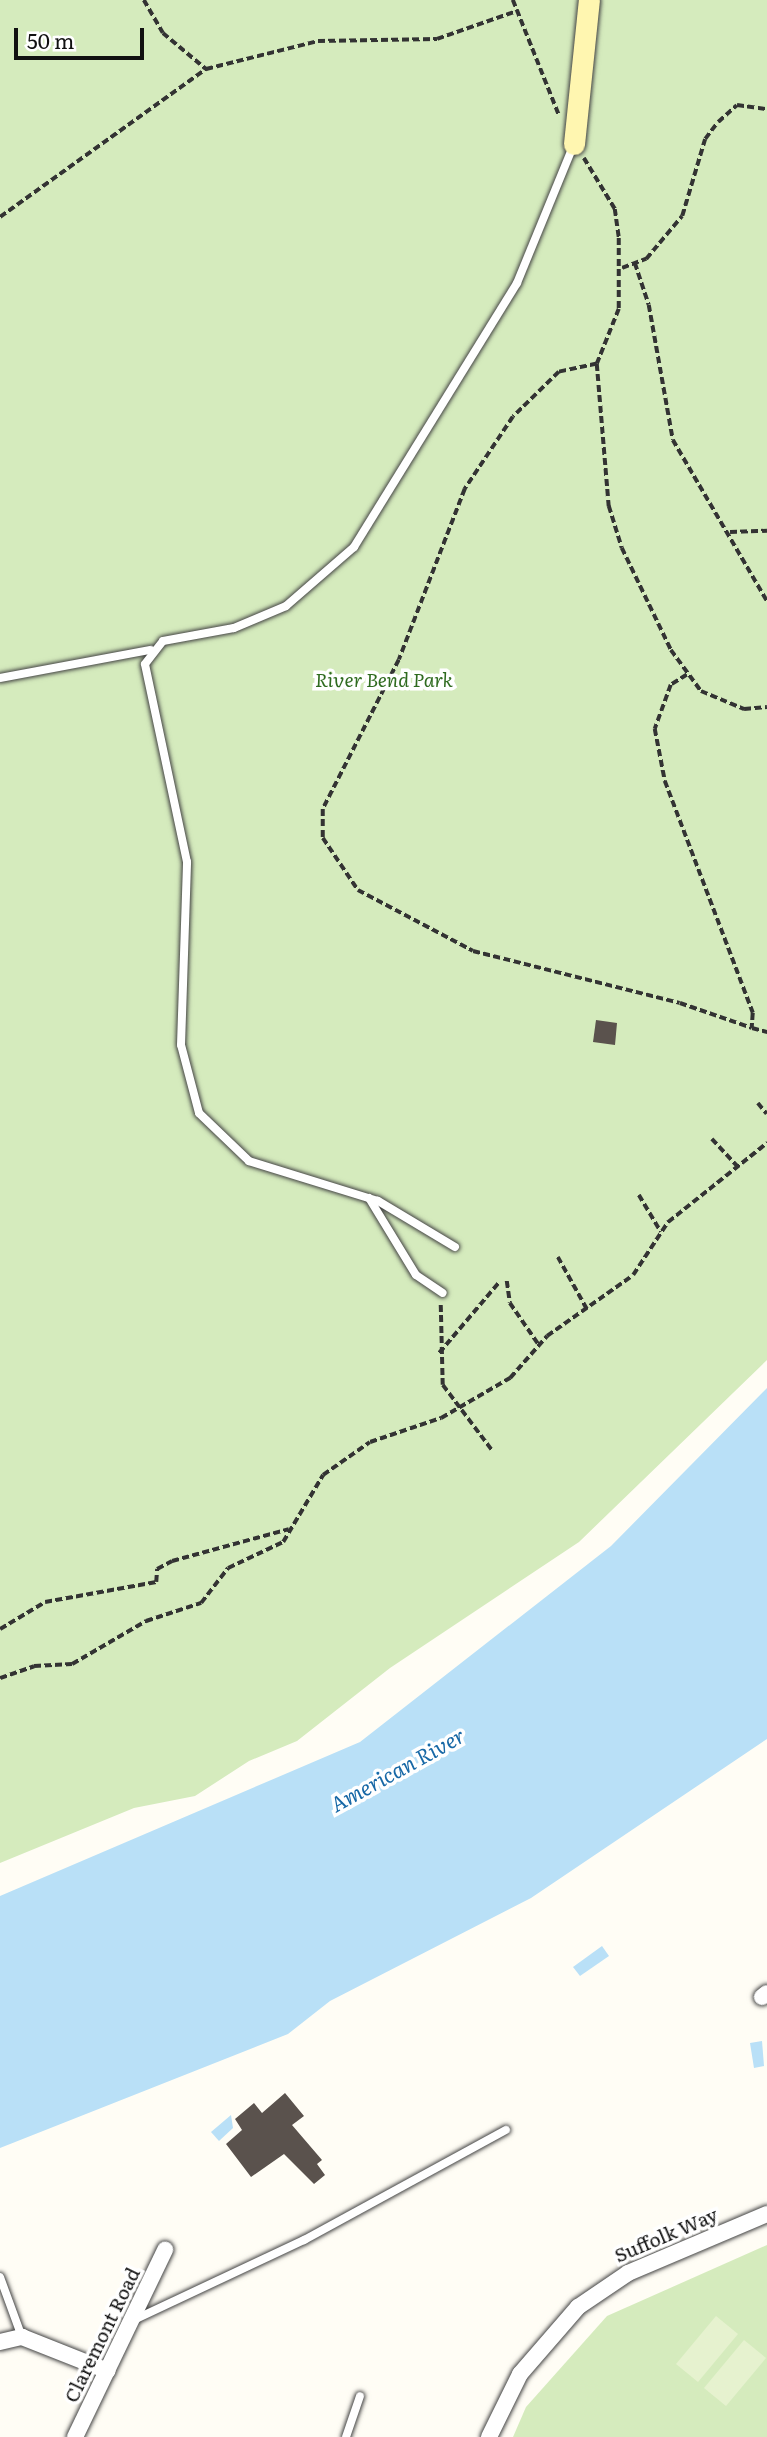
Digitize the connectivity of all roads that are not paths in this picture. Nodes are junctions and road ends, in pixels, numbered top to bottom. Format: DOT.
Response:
graph roads {
  1 [pos="589,0"];
  2 [pos="574,144"];
  3 [pos="150,650"];
  4 [pos="0,678"];
  5 [pos="369,1198"];
  6 [pos="455,1247"];
  7 [pos="443,1293"];
  8 [pos="506,2130"];
  9 [pos="767,2214"];
  10 [pos="165,2250"];
  11 [pos="0,2277"];
  12 [pos="136,2319"];
  13 [pos="22,2337"];
  14 [pos="0,2342"];
  15 [pos="108,2371"];
  16 [pos="360,2396"];
  17 [pos="75,2437"];
  18 [pos="346,2437"];
  19 [pos="489,2437"];
  1 -- 2 [label="street"];
  2 -- 3 [label="lane"];
  3 -- 4 [label="lane"];
  3 -- 5 [label="lane"];
  5 -- 6 [label="lane"];
  5 -- 7 [label="lane"];
  8 -- 12 [label="lane"];
  9 -- 19 [label="street, Suffolk Way"];
  10 -- 12 [label="street, Claremont Road"];
  11 -- 13 [label="lane"];
  12 -- 15 [label="street, Claremont Road"];
  13 -- 14 [label="street"];
  13 -- 15 [label="street"];
  15 -- 17 [label="street, Claremont Road"];
  16 -- 18 [label="lane"];
}
